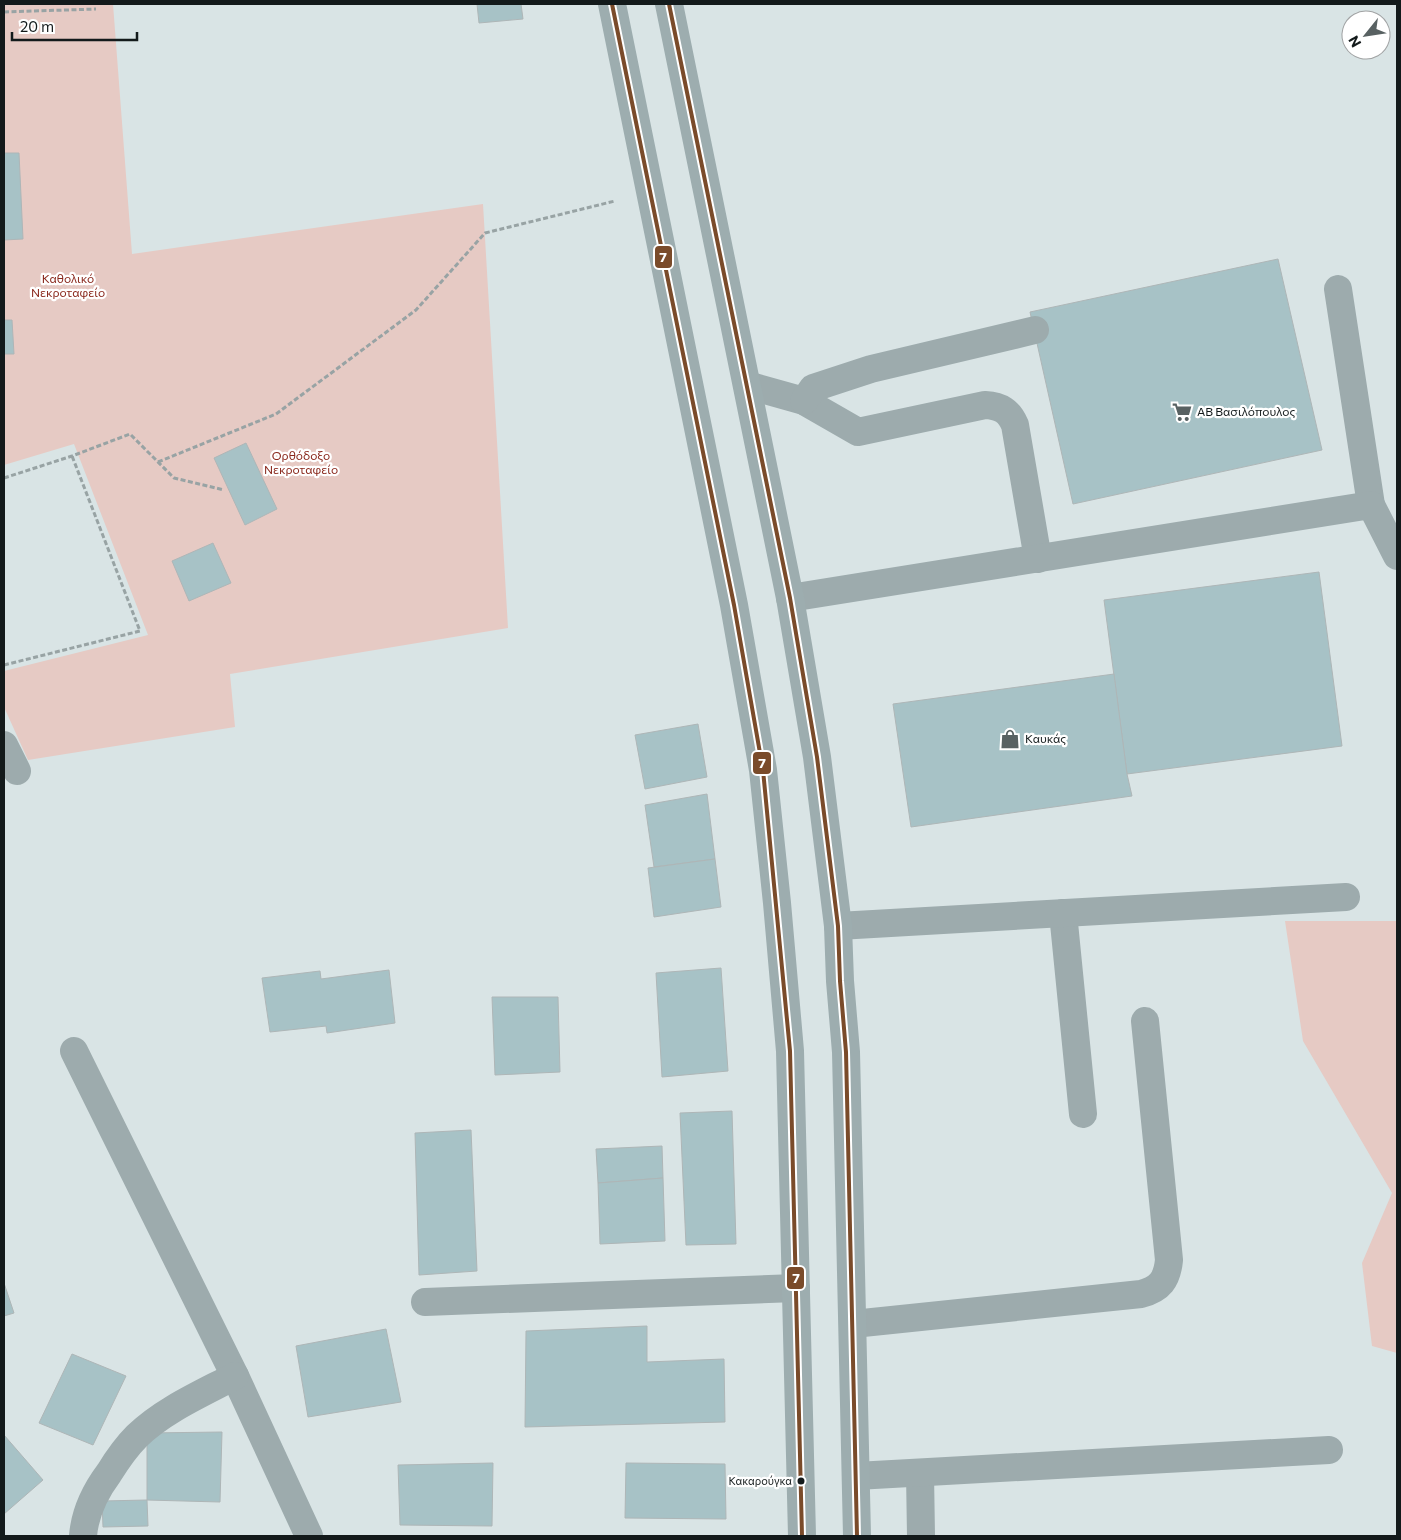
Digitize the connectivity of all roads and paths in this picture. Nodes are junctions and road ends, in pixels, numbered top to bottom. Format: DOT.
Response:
graph roads {
  1 [pos="612,4"];
  2 [pos="669,4"];
  3 [pos="96,9"];
  4 [pos="4,12"];
  5 [pos="618,200"];
  6 [pos="1338,289"];
  7 [pos="1035,330"];
  8 [pos="747,385"];
  9 [pos="804,401"];
  10 [pos="72,456"];
  11 [pos="158,462"];
  12 [pos="4,478"];
  13 [pos="224,490"];
  14 [pos="1371,505"];
  15 [pos="1397,556"];
  16 [pos="1038,559"];
  17 [pos="790,598"];
  18 [pos="4,665"];
  19 [pos="4,745"];
  20 [pos="17,771"];
  21 [pos="1346,897"];
  22 [pos="1063,913"];
  23 [pos="838,926"];
  24 [pos="1145,1021"];
  25 [pos="74,1051"];
  26 [pos="1082,1114"];
  27 [pos="796,1288"];
  28 [pos="425,1302"];
  29 [pos="853,1324"];
  30 [pos="235,1376"];
  31 [pos="1329,1450"];
  32 [pos="920,1473"];
  33 [pos="856,1476"];
  34 [pos="83,1536"];
  35 [pos="309,1536"];
  36 [pos="802,1536"];
  37 [pos="857,1536"];
  38 [pos="921,1536"];
  1 -- 27 [label="main road"];
  2 -- 8 [label="main road"];
  3 -- 4 [label="path"];
  5 -- 11 [label="path"];
  6 -- 14 [label="street"];
  7 -- 9 [label="street"];
  8 -- 9 [label="street"];
  8 -- 17 [label="main road"];
  9 -- 16 [label="street"];
  10 -- 11 [label="path"];
  10 -- 12 [label="path"];
  10 -- 18 [label="path"];
  11 -- 13 [label="path"];
  14 -- 15 [label="street"];
  14 -- 16 [label="street"];
  16 -- 17 [label="street"];
  17 -- 23 [label="main road"];
  19 -- 20 [label="street"];
  21 -- 22 [label="street"];
  22 -- 23 [label="street"];
  22 -- 26 [label="street"];
  23 -- 29 [label="main road"];
  24 -- 29 [label="street"];
  25 -- 30 [label="street"];
  27 -- 28 [label="street"];
  27 -- 36 [label="main road"];
  29 -- 33 [label="main road"];
  30 -- 34 [label="street"];
  30 -- 35 [label="street"];
  31 -- 32 [label="street"];
  32 -- 33 [label="street"];
  32 -- 38 [label="street"];
  33 -- 37 [label="main road"];
}
